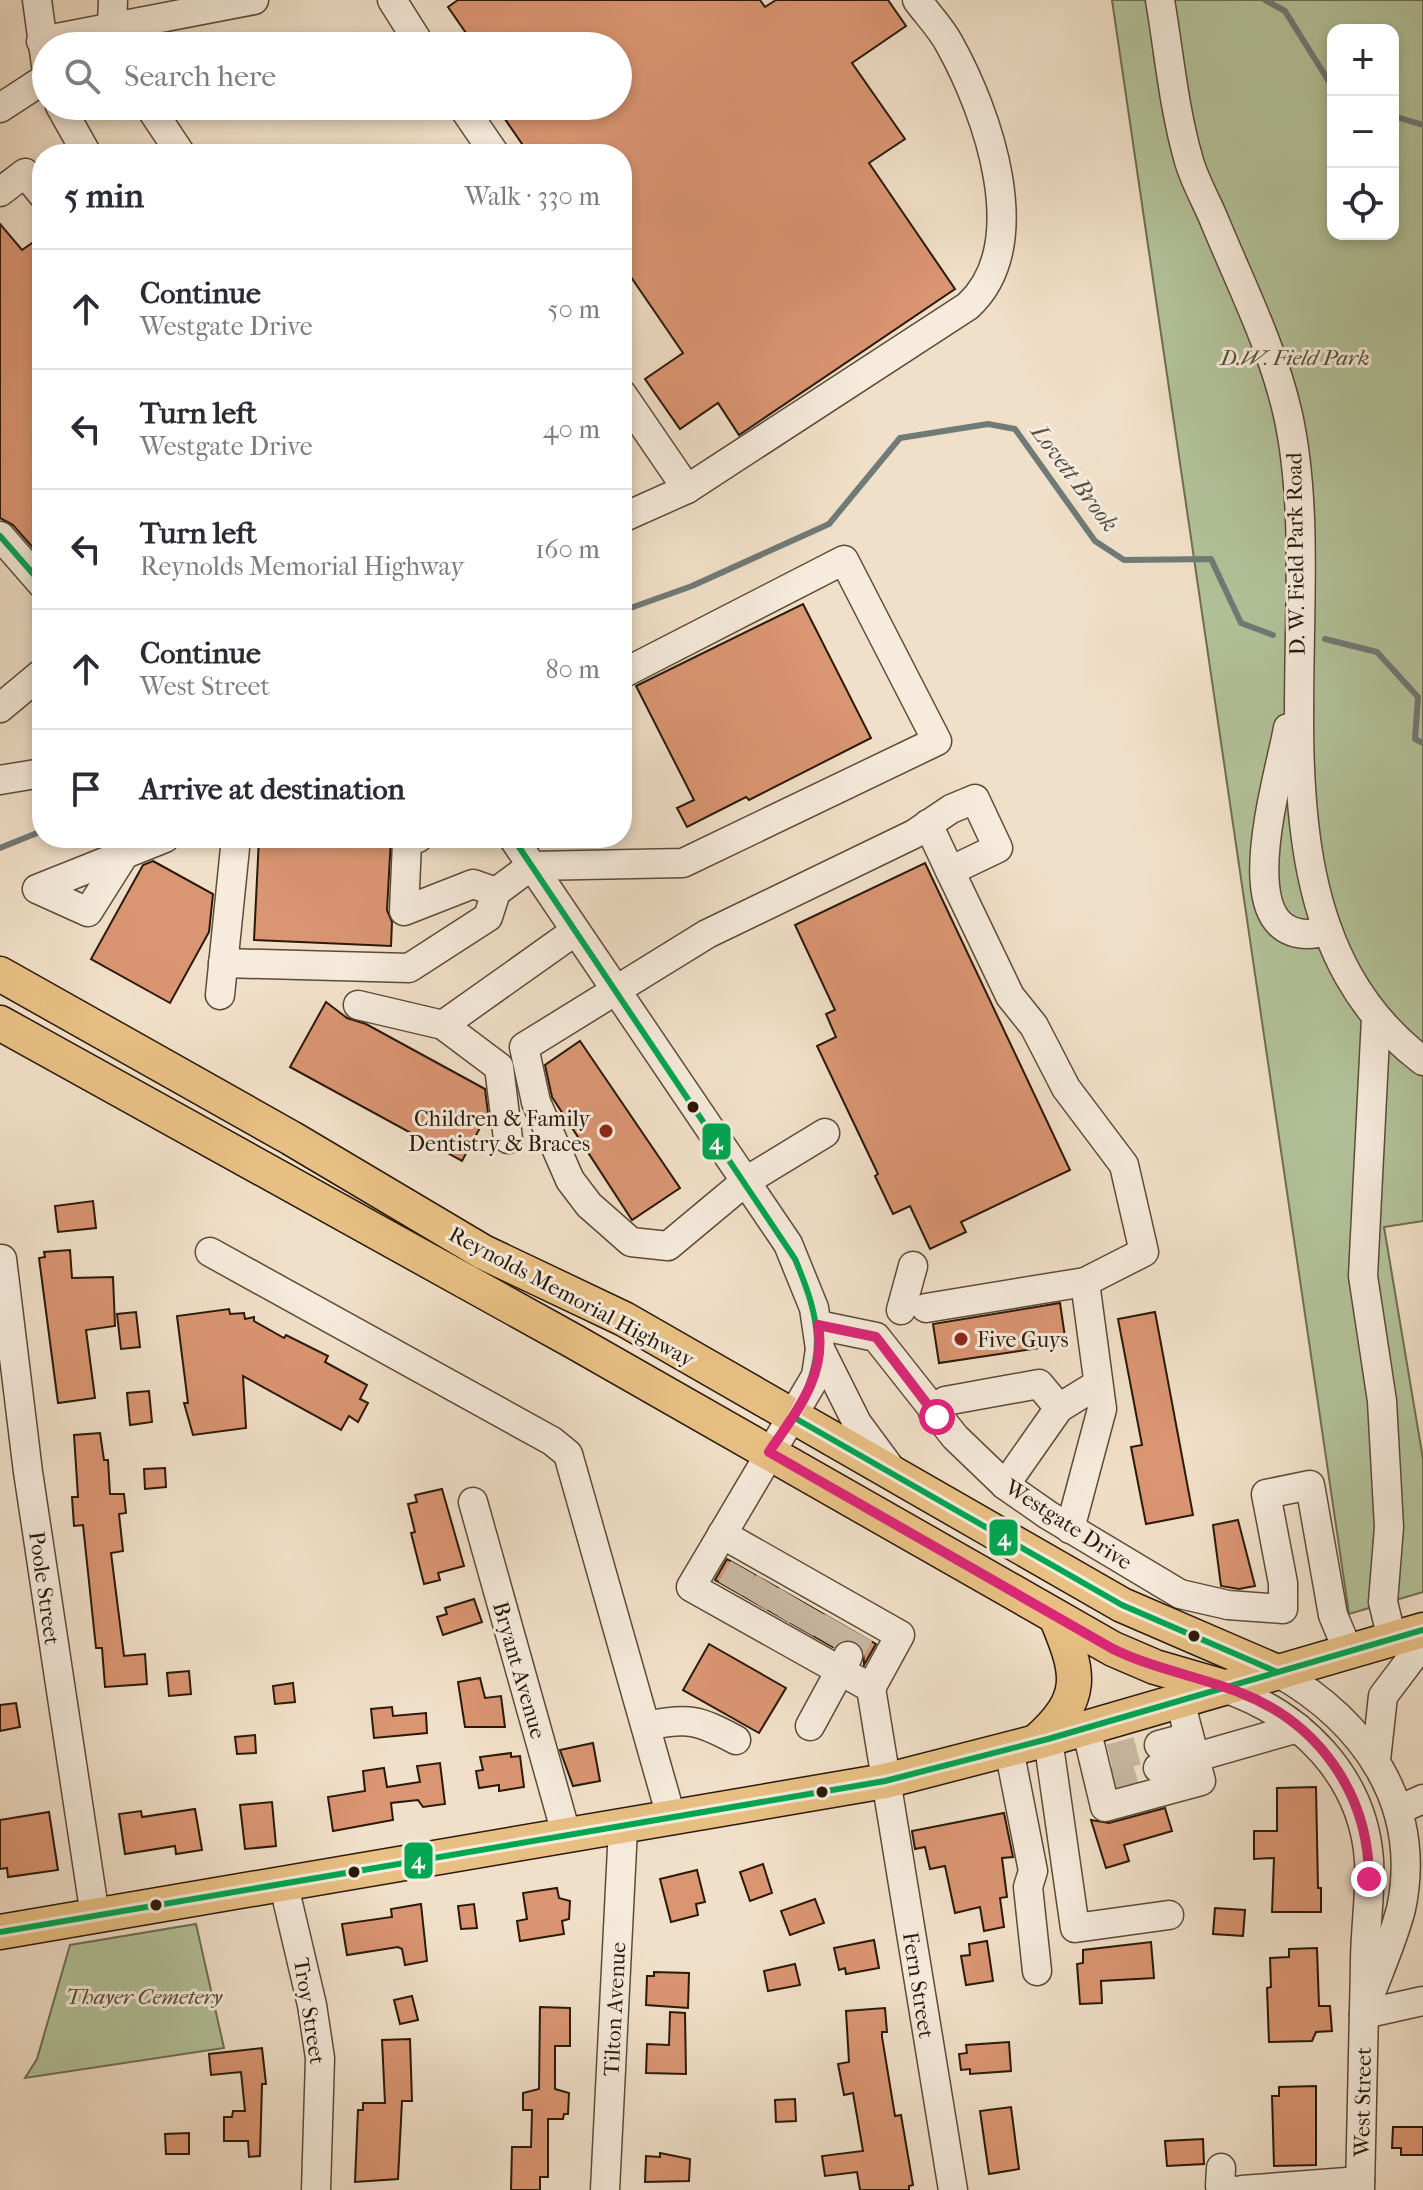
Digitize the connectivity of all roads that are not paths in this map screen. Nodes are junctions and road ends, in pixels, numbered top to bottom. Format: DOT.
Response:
graph roads {
  1 [pos="37,0"];
  2 [pos="254,0"];
  3 [pos="392,0"];
  4 [pos="917,0"];
  5 [pos="1160,0"];
  6 [pos="114,24"];
  7 [pos="41,32"];
  8 [pos="94,32"];
  9 [pos="412,32"];
  10 [pos="32,87"];
  11 [pos="0,108"];
  12 [pos="68,120"];
  13 [pos="158,120"];
  14 [pos="472,120"];
  15 [pos="81,144"];
  16 [pos="174,144"];
  17 [pos="488,144"];
  18 [pos="32,182"];
  19 [pos="0,192"];
  20 [pos="632,409"];
  21 [pos="687,489"];
  22 [pos="632,514"];
  23 [pos="0,536"];
  24 [pos="32,572"];
  25 [pos="1297,668"];
  26 [pos="632,669"];
  27 [pos="32,681"];
  28 [pos="0,708"];
  29 [pos="32,775"];
  30 [pos="0,780"];
  31 [pos="928,824"];
  32 [pos="141,848"];
  33 [pos="235,848"];
  34 [pos="410,848"];
  35 [pos="519,848"];
  36 [pos="124,855"];
  37 [pos="531,866"];
  38 [pos="950,871"];
  39 [pos="496,892"];
  40 [pos="1328,931"];
  41 [pos="574,932"];
  42 [pos="223,963"];
  43 [pos="0,974"];
  44 [pos="615,991"];
  45 [pos="220,995"];
  46 [pos="358,1005"];
  47 [pos="1376,1018"];
  48 [pos="0,1023"];
  49 [pos="443,1025"];
  50 [pos="1423,1061"];
  51 [pos="825,1133"];
  52 [pos="508,1139"];
  53 [pos="746,1181"];
  54 [pos="210,1252"];
  55 [pos="2,1259"];
  56 [pos="913,1266"];
  57 [pos="1085,1282"];
  58 [pos="819,1337"];
  59 [pos="1098,1384"];
  60 [pos="1059,1408"];
  61 [pos="933,1412"];
  62 [pos="793,1417"];
  63 [pos="769,1452"];
  64 [pos="896,1476"];
  65 [pos="1005,1485"];
  66 [pos="473,1502"];
  67 [pos="1070,1529"];
  68 [pos="722,1534"];
  69 [pos="796,1612"];
  70 [pos="1056,1617"];
  71 [pos="1413,1637"];
  72 [pos="1348,1651"];
  73 [pos="1277,1672"];
  74 [pos="871,1688"];
  75 [pos="1224,1688"];
  76 [pos="1180,1701"];
  77 [pos="647,1726"];
  78 [pos="810,1726"];
  79 [pos="1086,1728"];
  80 [pos="1298,1728"];
  81 [pos="736,1740"];
  82 [pos="1031,1744"];
  83 [pos="1192,1747"];
  84 [pos="1158,1757"];
  85 [pos="1376,1760"];
  86 [pos="885,1781"];
  87 [pos="1410,1805"];
  88 [pos="672,1820"];
  89 [pos="623,1828"];
  90 [pos="567,1837"];
  91 [pos="283,1882"];
  92 [pos="1169,1915"];
  93 [pos="95,1916"];
  94 [pos="0,1932"];
  95 [pos="1037,1971"];
  96 [pos="1423,2001"];
  97 [pos="1364,2014"];
  98 [pos="1360,2186"];
  99 [pos="316,2190"];
  100 [pos="605,2190"];
  101 [pos="953,2190"];
  102 [pos="1242,2190"];
  1 -- 7 [label="street"];
  2 -- 6 [label="street"];
  3 -- 9 [label="street"];
  4 -- 21 [label="street"];
  5 -- 25 [label="street, D. W. Field Park Road"];
  6 -- 8 [label="street"];
  10 -- 11 [label="street"];
  12 -- 15 [label="street"];
  13 -- 16 [label="street"];
  14 -- 17 [label="street"];
  18 -- 19 [label="street"];
  20 -- 21 [label="street"];
  21 -- 22 [label="street"];
  23 -- 24 [label="street"];
  25 -- 40 [label="street, D. W. Field Park Road"];
  25 -- 40 [label="street"];
  26 -- 37 [label="street"];
  27 -- 28 [label="street"];
  29 -- 30 [label="street"];
  31 -- 38 [label="street"];
  31 -- 38 [label="street"];
  31 -- 44 [label="street"];
  32 -- 36 [label="street"];
  33 -- 42 [label="street"];
  34 -- 39 [label="street"];
  35 -- 37 [label="street"];
  37 -- 39 [label="street"];
  37 -- 41 [label="street"];
  38 -- 57 [label="street"];
  39 -- 42 [label="street"];
  40 -- 47 [label="street, D. W. Field Park Road"];
  41 -- 44 [label="street"];
  41 -- 49 [label="street"];
  42 -- 45 [label="street"];
  43 -- 62 [label="main road, Reynolds Memorial Highway"];
  44 -- 53 [label="street"];
  44 -- 53 [label="street"];
  46 -- 49 [label="street"];
  47 -- 50 [label="street, D. W. Field Park Road"];
  47 -- 71 [label="street"];
  48 -- 63 [label="main road, Reynolds Memorial Highway"];
  49 -- 52 [label="street"];
  51 -- 53 [label="street"];
  53 -- 58 [label="street"];
  54 -- 77 [label="street"];
  55 -- 93 [label="street, Poole Street"];
  56 -- 57 [label="street"];
  57 -- 59 [label="street"];
  58 -- 61 [label="street, Westgate Drive"];
  58 -- 62 [label="street"];
  58 -- 64 [label="street"];
  59 -- 60 [label="street"];
  59 -- 67 [label="street"];
  60 -- 61 [label="street"];
  60 -- 65 [label="street"];
  61 -- 65 [label="street, Westgate Drive"];
  62 -- 63 [label="street"];
  62 -- 64 [label="main road, Reynolds Memorial Highway"];
  63 -- 68 [label="street"];
  63 -- 70 [label="main road, Reynolds Memorial Highway"];
  64 -- 73 [label="main road, Reynolds Memorial Highway"];
  65 -- 67 [label="street, Westgate Drive"];
  66 -- 90 [label="street, Bryant Avenue"];
  67 -- 72 [label="street, Westgate Drive"];
  68 -- 69 [label="street"];
  68 -- 69 [label="street"];
  69 -- 74 [label="street"];
  69 -- 74 [label="street"];
  69 -- 78 [label="street"];
  70 -- 75 [label="main road, Reynolds Memorial Highway"];
  70 -- 82 [label="main road"];
  71 -- 72 [label="main road"];
  71 -- 85 [label="street"];
  72 -- 73 [label="main road"];
  73 -- 75 [label="main road"];
  73 -- 85 [label="street, West Street"];
  74 -- 86 [label="street, Fern Street"];
  75 -- 76 [label="main road"];
  75 -- 80 [label="street, West Street"];
  76 -- 79 [label="main road"];
  76 -- 83 [label="street"];
  77 -- 81 [label="street"];
  77 -- 88 [label="street"];
  79 -- 82 [label="main road"];
  79 -- 83 [label="street"];
  80 -- 83 [label="street"];
  80 -- 97 [label="street, West Street"];
  82 -- 86 [label="main road"];
  82 -- 92 [label="street"];
  82 -- 95 [label="street"];
  83 -- 84 [label="street"];
  85 -- 87 [label="street, West Street"];
  86 -- 88 [label="main road"];
  86 -- 101 [label="street, Fern Street"];
  87 -- 97 [label="street, West Street"];
  88 -- 89 [label="main road"];
  89 -- 90 [label="main road"];
  89 -- 100 [label="street, Tilton Avenue"];
  90 -- 91 [label="main road"];
  91 -- 93 [label="main road"];
  91 -- 99 [label="street, Troy Street"];
  93 -- 94 [label="main road"];
  96 -- 97 [label="street"];
  97 -- 98 [label="street, West Street"];
  98 -- 102 [label="street"];
}
